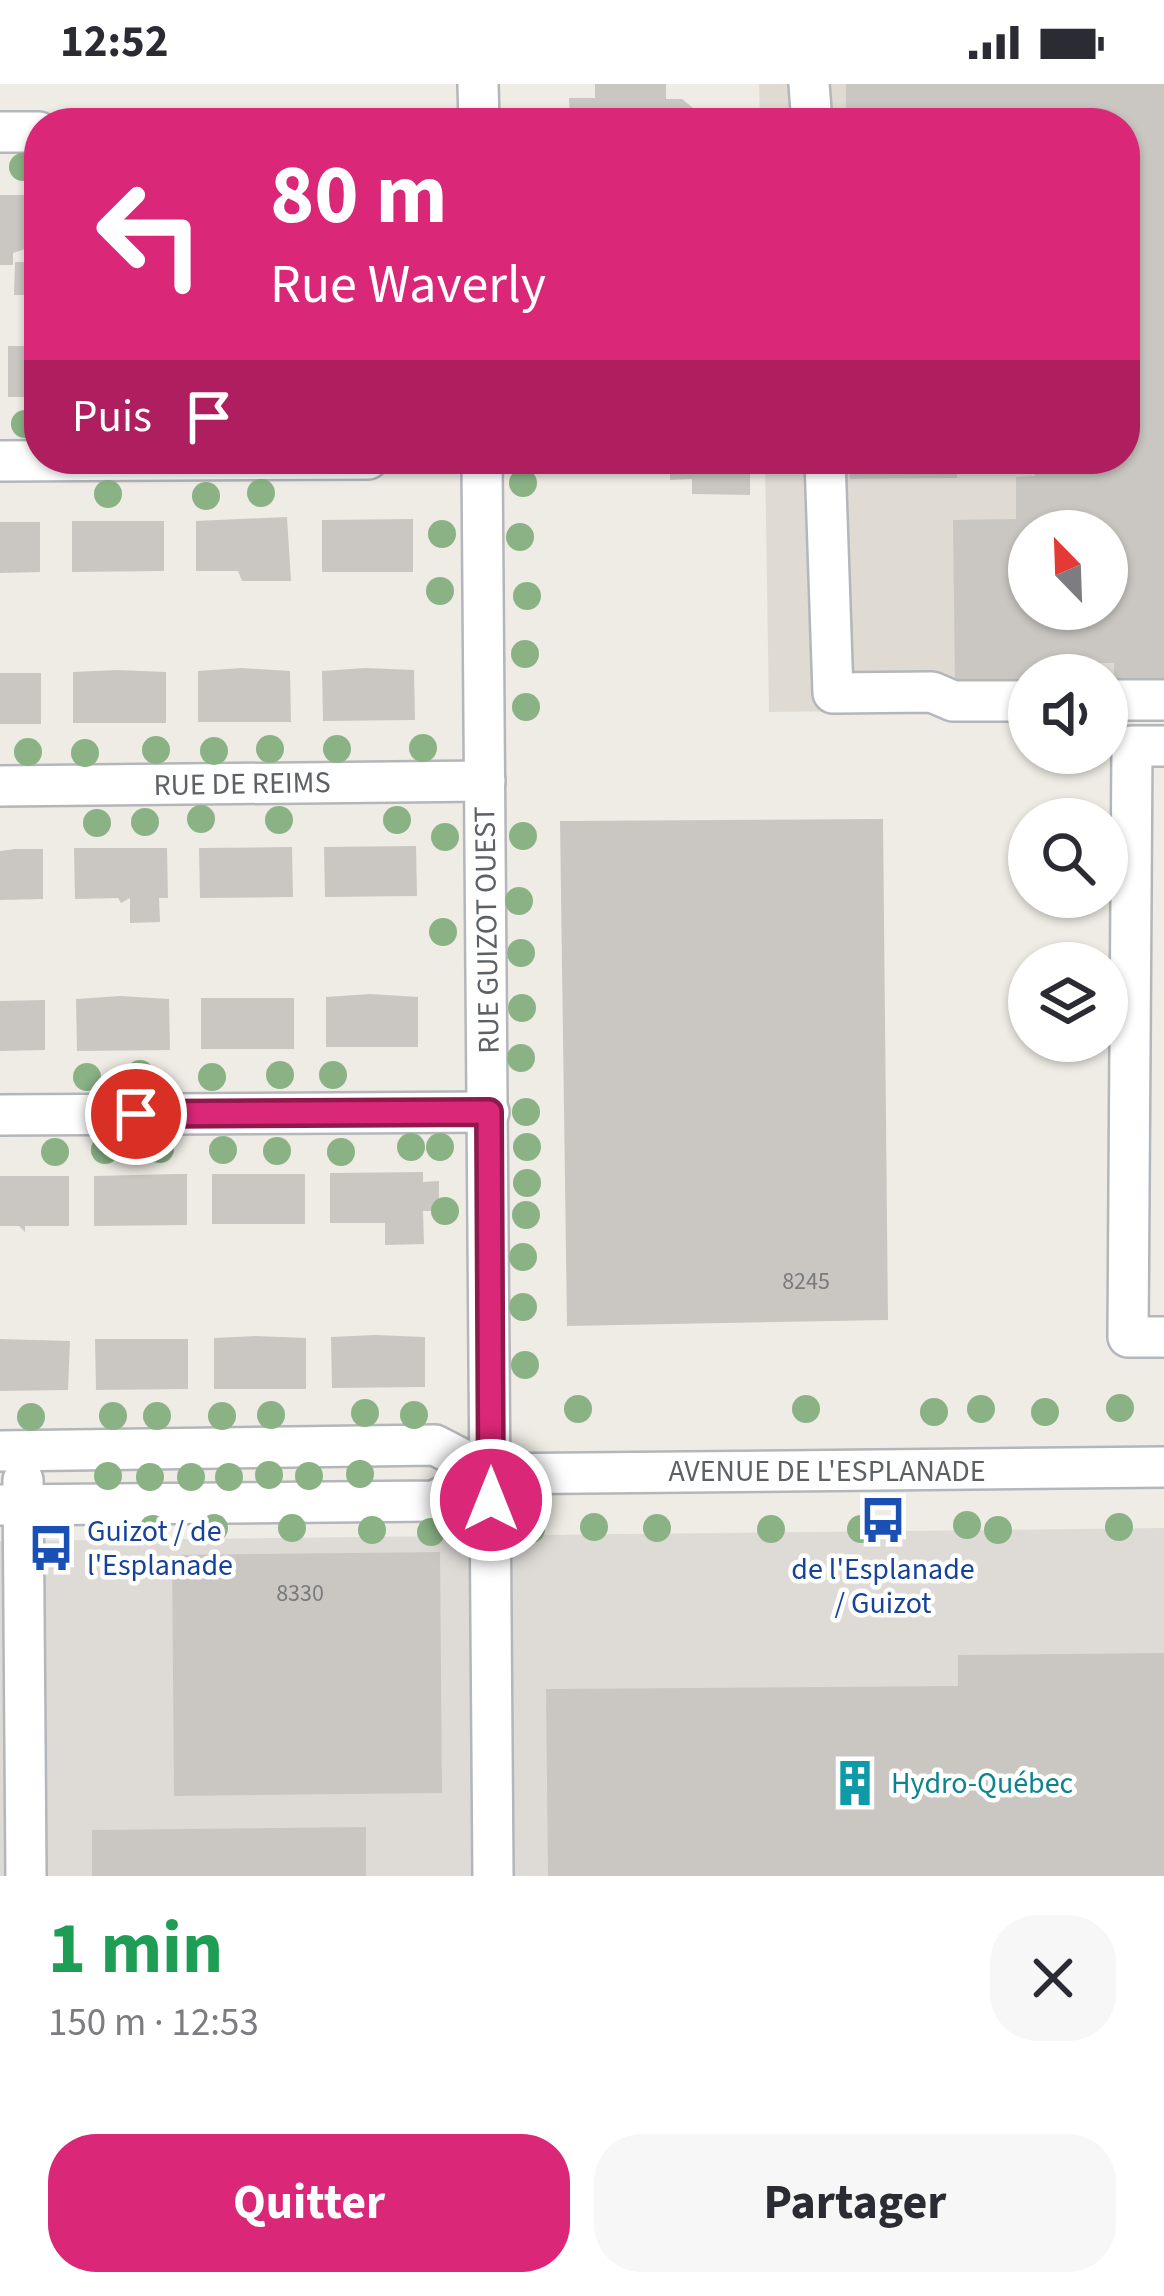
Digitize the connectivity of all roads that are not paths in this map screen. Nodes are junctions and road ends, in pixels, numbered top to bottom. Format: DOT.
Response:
graph roads {
  1 [pos="482,474"];
  2 [pos="826,474"];
  3 [pos="1128,700"];
  4 [pos="1164,700"];
  5 [pos="1008,701"];
  6 [pos="1164,746"];
  7 [pos="485,781"];
  8 [pos="0,786"];
  9 [pos="489,1112"];
  10 [pos="0,1115"];
  11 [pos="1164,1337"];
  12 [pos="11,1451"];
  13 [pos="1164,1467"];
  14 [pos="491,1474"];
  15 [pos="11,1505"];
  16 [pos="26,1876"];
  17 [pos="493,1876"];
  1 -- 7 [label="street, RUE GUIZOT OUEST"];
  2 -- 5 [label="street"];
  3 -- 4 [label="street"];
  6 -- 11 [label="street"];
  7 -- 8 [label="street, RUE DE REIMS"];
  7 -- 9 [label="street, RUE GUIZOT OUEST"];
  9 -- 10 [label="street"];
  9 -- 14 [label="street, RUE GUIZOT OUEST"];
  12 -- 14 [label="street, AVENUE DE L'ESPLANADE"];
  12 -- 15 [label="street"];
  13 -- 14 [label="street, AVENUE DE L'ESPLANADE"];
  14 -- 15 [label="street, AVENUE DE L'ESPLANADE"];
  14 -- 17 [label="street, RUE GUIZOT OUEST"];
  15 -- 16 [label="street"];
}
